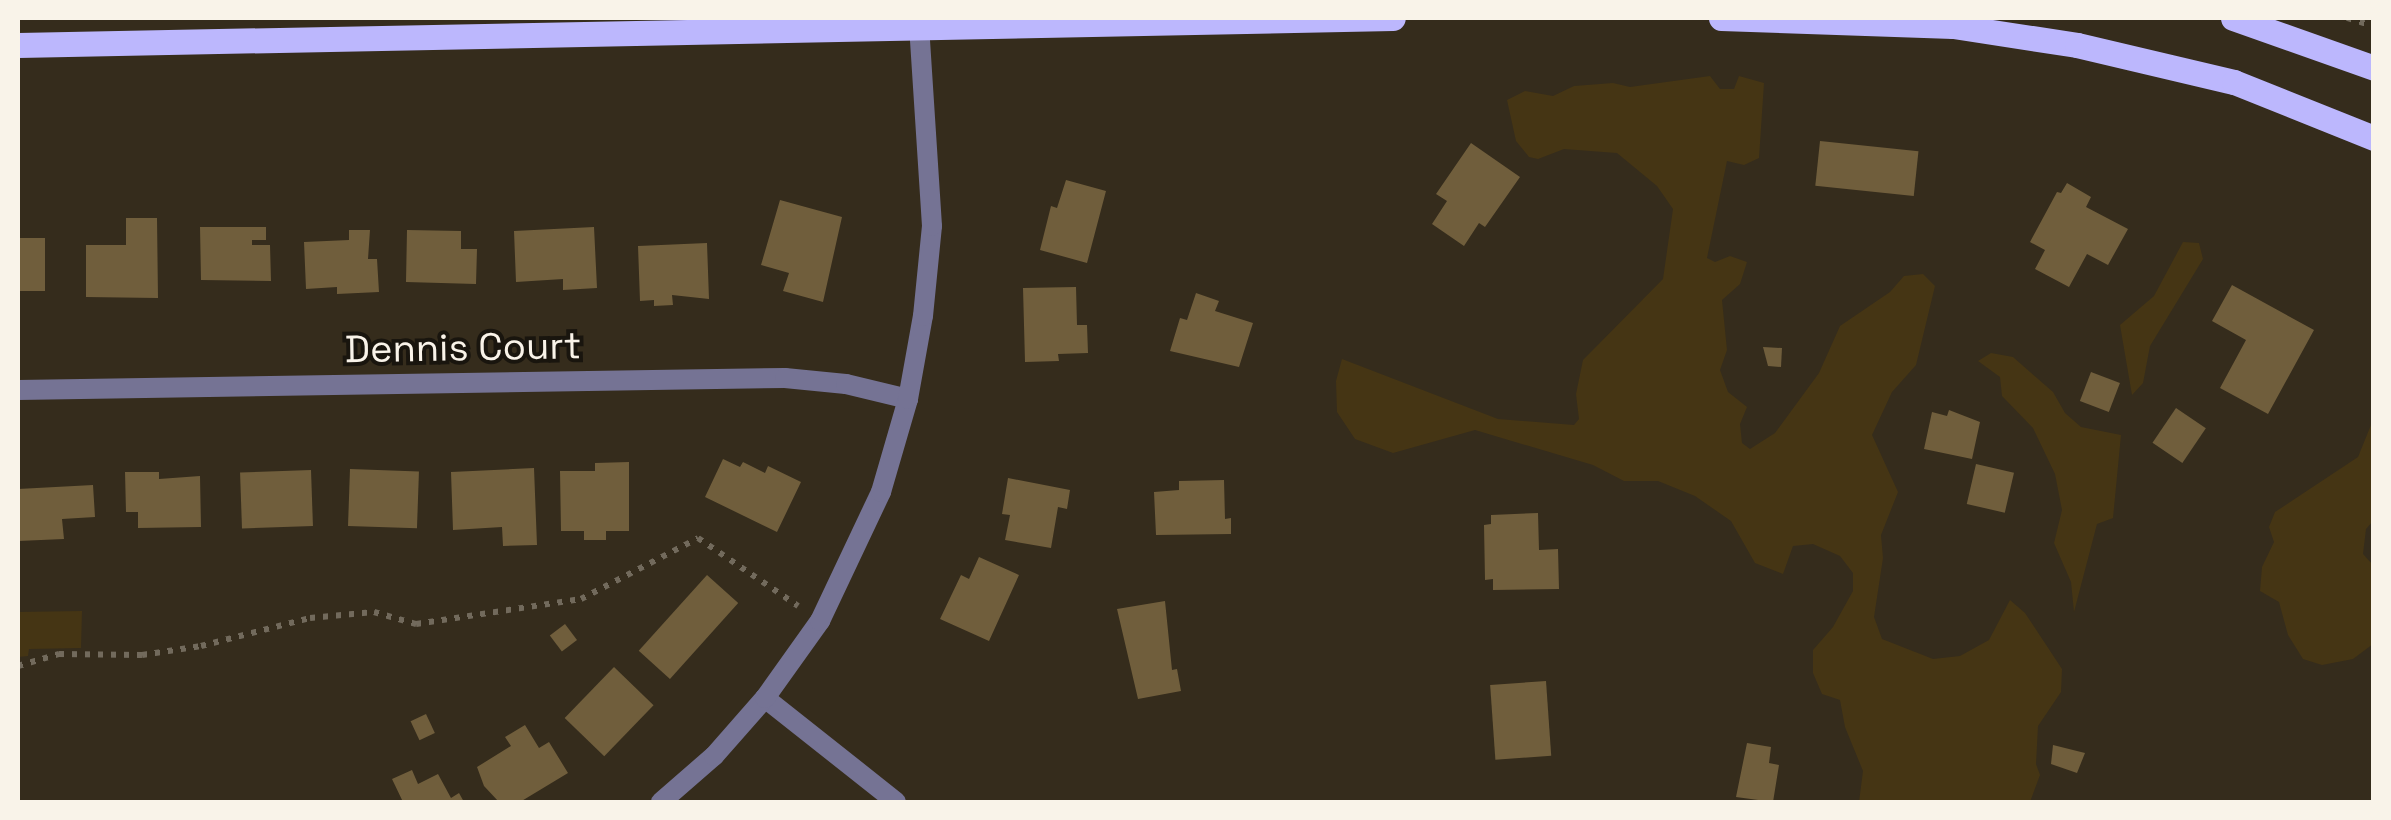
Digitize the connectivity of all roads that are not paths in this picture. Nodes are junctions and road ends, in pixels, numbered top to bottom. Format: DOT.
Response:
graph roads {
  1 [pos="1393,18"];
  2 [pos="1721,18"];
  3 [pos="2232,18"];
  4 [pos="920,21"];
  5 [pos="18,45"];
  6 [pos="2374,68"];
  7 [pos="2374,138"];
  8 [pos="18,390"];
  9 [pos="908,399"];
  10 [pos="765,698"];
  11 [pos="661,802"];
  12 [pos="896,802"];
  1 -- 4 [label="main road"];
  2 -- 7 [label="main road"];
  3 -- 6 [label="main road"];
  4 -- 5 [label="main road"];
  4 -- 9 [label="street"];
  8 -- 9 [label="street, Dennis Court"];
  9 -- 10 [label="street"];
  10 -- 11 [label="street"];
  10 -- 12 [label="street"];
}
